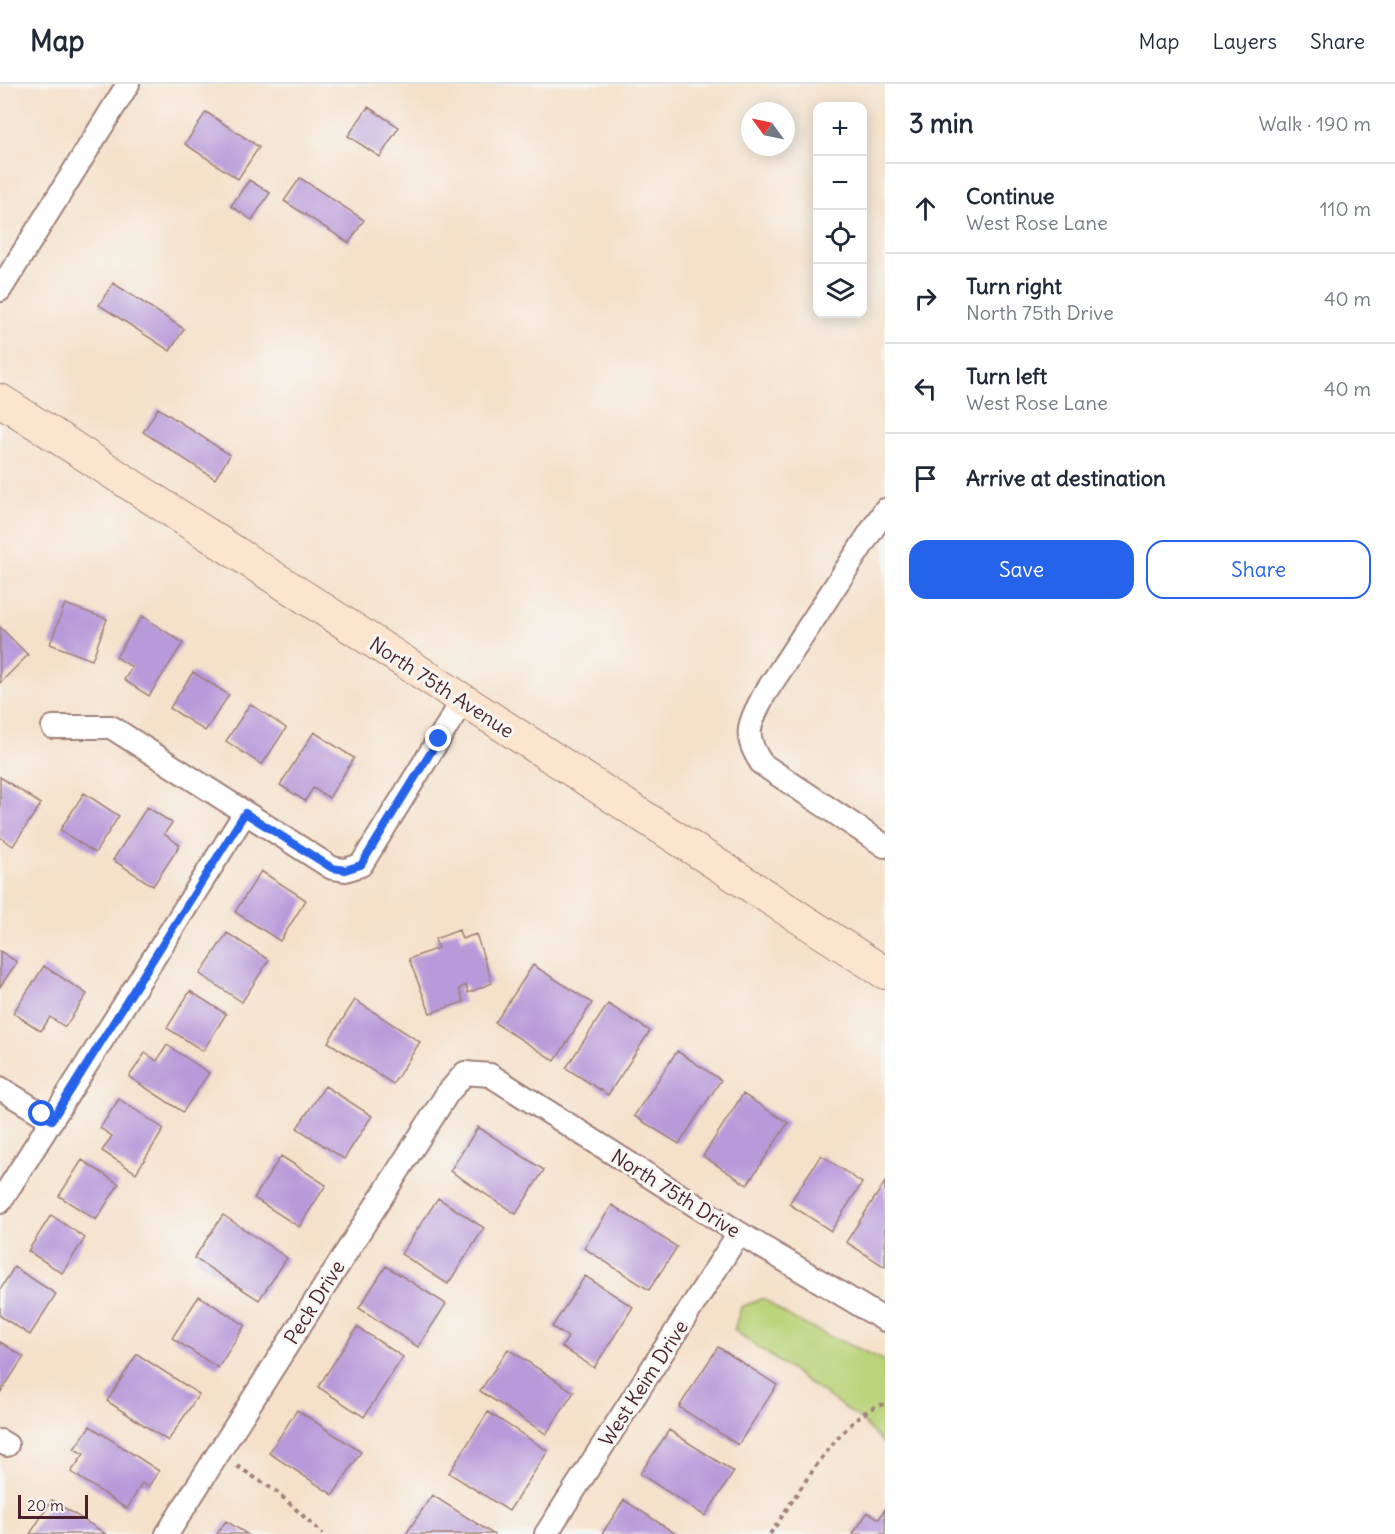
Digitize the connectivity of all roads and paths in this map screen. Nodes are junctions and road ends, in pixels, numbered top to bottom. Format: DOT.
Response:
graph roads {
  1 [pos="128,84"];
  2 [pos="0,290"];
  3 [pos="0,400"];
  4 [pos="885,510"];
  5 [pos="463,700"];
  6 [pos="53,727"];
  7 [pos="245,813"];
  8 [pos="885,846"];
  9 [pos="885,973"];
  10 [pos="465,1072"];
  11 [pos="0,1088"];
  12 [pos="52,1120"];
  13 [pos="0,1202"];
  14 [pos="739,1233"];
  15 [pos="885,1320"];
  16 [pos="885,1404"];
  17 [pos="218,1454"];
  18 [pos="166,1534"];
  19 [pos="323,1534"];
  20 [pos="546,1534"];
  21 [pos="770,1534"];
  1 -- 2 [label="street"];
  3 -- 5 [label="main road, North 75th Avenue"];
  4 -- 8 [label="street"];
  5 -- 7 [label="street"];
  5 -- 9 [label="main road, North 75th Avenue"];
  6 -- 7 [label="street"];
  7 -- 12 [label="street"];
  10 -- 14 [label="street, North 75th Drive"];
  10 -- 17 [label="street, Peck Drive"];
  11 -- 12 [label="street"];
  12 -- 13 [label="street"];
  14 -- 15 [label="street, North 75th Drive"];
  14 -- 20 [label="street, West Keim Drive"];
  16 -- 21 [label="path"];
  17 -- 18 [label="street, Peck Drive"];
  17 -- 19 [label="path"];
}
